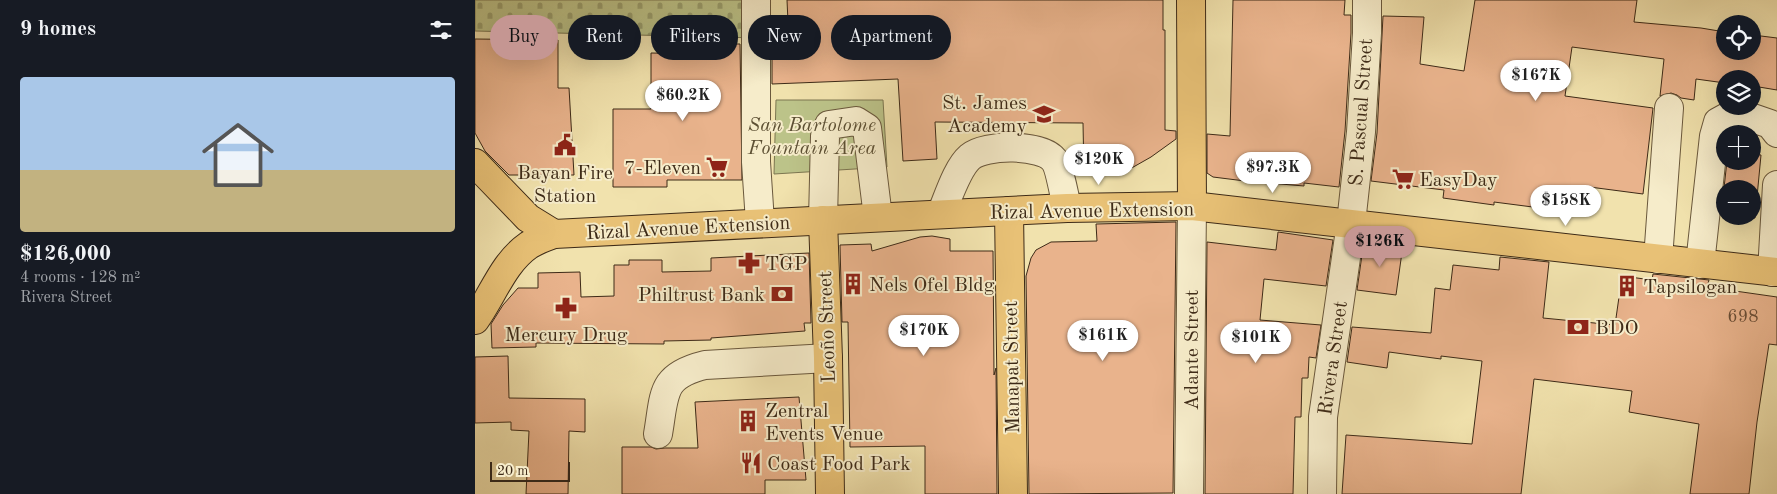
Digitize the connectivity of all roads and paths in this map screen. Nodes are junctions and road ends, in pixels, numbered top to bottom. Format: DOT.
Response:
graph roads {
  1 [pos="756,0"];
  2 [pos="1191,0"];
  3 [pos="1367,0"];
  4 [pos="1669,108"];
  5 [pos="1777,132"];
  6 [pos="475,163"];
  7 [pos="1777,185"];
  8 [pos="1192,206"];
  9 [pos="1067,208"];
  10 [pos="1009,211"];
  11 [pos="941,214"];
  12 [pos="878,217"];
  13 [pos="823,220"];
  14 [pos="760,222"];
  15 [pos="1351,223"];
  16 [pos="554,234"];
  17 [pos="1658,259"];
  18 [pos="1700,264"];
  19 [pos="1775,272"];
  20 [pos="475,320"];
  21 [pos="828,358"];
  22 [pos="658,434"];
  23 [pos="830,494"];
  24 [pos="1013,494"];
  25 [pos="1189,494"];
  26 [pos="1322,494"];
  1 -- 14 [label="street"];
  2 -- 8 [label="main road"];
  3 -- 15 [label="street, S. Pascual Street"];
  4 -- 17 [label="street"];
  5 -- 18 [label="street"];
  6 -- 16 [label="main road"];
  7 -- 19 [label="street"];
  8 -- 9 [label="main road, Rizal Avenue Extension"];
  8 -- 15 [label="main road, Rizal Avenue Extension"];
  8 -- 25 [label="street, Adante Street"];
  9 -- 10 [label="main road, Rizal Avenue Extension"];
  9 -- 11 [label="street"];
  10 -- 11 [label="main road, Rizal Avenue Extension"];
  10 -- 24 [label="main road, Manapat Street"];
  11 -- 12 [label="main road, Rizal Avenue Extension"];
  12 -- 13 [label="main road, Rizal Avenue Extension"];
  12 -- 13 [label="street"];
  13 -- 14 [label="main road, Rizal Avenue Extension"];
  13 -- 21 [label="main road, Leoño Street"];
  14 -- 16 [label="main road, Rizal Avenue Extension"];
  15 -- 17 [label="main road, Rizal Avenue Extension"];
  15 -- 26 [label="street, Rivera Street"];
  16 -- 20 [label="main road"];
  17 -- 18 [label="main road, Rizal Avenue Extension"];
  18 -- 19 [label="main road, Rizal Avenue Extension"];
  21 -- 22 [label="street"];
  21 -- 23 [label="main road, Leoño Street"];
}
